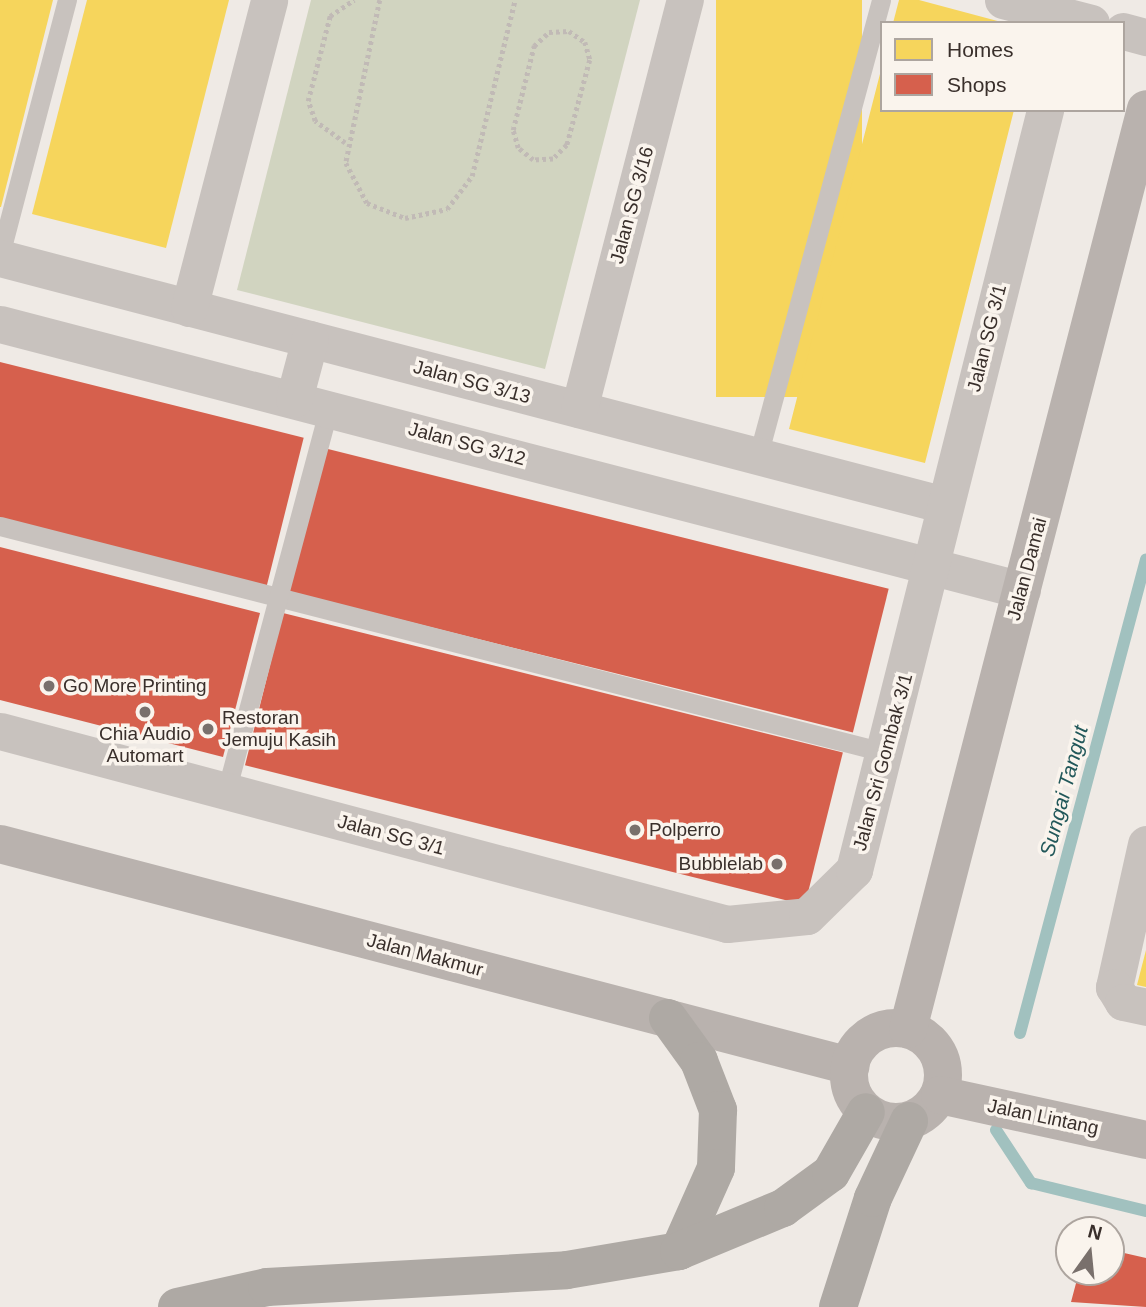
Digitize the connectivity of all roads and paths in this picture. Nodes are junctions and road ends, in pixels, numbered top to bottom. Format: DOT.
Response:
graph roads {
  1 [pos="67,0"];
  2 [pos="269,0"];
  3 [pos="354,0"];
  4 [pos="380,0"];
  5 [pos="515,0"];
  6 [pos="685,0"];
  7 [pos="881,0"];
  8 [pos="1003,0"];
  9 [pos="1074,16"];
  10 [pos="1125,32"];
  11 [pos="1146,37"];
  12 [pos="534,46"];
  13 [pos="1146,109"];
  14 [pos="1044,112"];
  15 [pos="345,143"];
  16 [pos="0,256"];
  17 [pos="189,308"];
  18 [pos="0,324"];
  19 [pos="310,340"];
  20 [pos="294,399"];
  21 [pos="329,408"];
  22 [pos="579,409"];
  23 [pos="758,456"];
  24 [pos="945,505"];
  25 [pos="0,526"];
  26 [pos="933,566"];
  27 [pos="1022,590"];
  28 [pos="277,601"];
  29 [pos="0,732"];
  30 [pos="887,752"];
  31 [pos="226,792"];
  32 [pos="0,844"];
  33 [pos="1146,844"];
  34 [pos="783,923"];
  35 [pos="1146,1007"];
  36 [pos="668,1018"];
  37 [pos="908,1029"];
  38 [pos="850,1066"];
  39 [pos="940,1095"];
  40 [pos="866,1112"];
  41 [pos="909,1121"];
  42 [pos="1146,1140"];
  43 [pos="679,1251"];
  44 [pos="177,1307"];
  45 [pos="838,1307"];
  1 -- 16 [label="lane"];
  2 -- 17 [label="street"];
  3 -- 15 [label="path"];
  4 -- 15 [label="path"];
  5 -- 15 [label="path"];
  6 -- 22 [label="street, Jalan SG 3/16"];
  7 -- 23 [label="lane"];
  8 -- 9 [label="street"];
  10 -- 11 [label="street"];
  12 -- 12 [label="path"];
  13 -- 27 [label="street, Jalan Damai"];
  14 -- 24 [label="street, Jalan SG 3/1"];
  16 -- 17 [label="street, Jalan SG 3/13"];
  17 -- 19 [label="street, Jalan SG 3/13"];
  18 -- 20 [label="street, Jalan SG 3/12"];
  19 -- 20 [label="street"];
  19 -- 22 [label="street, Jalan SG 3/13"];
  20 -- 21 [label="street, Jalan SG 3/12"];
  21 -- 26 [label="street, Jalan SG 3/12"];
  21 -- 28 [label="lane"];
  22 -- 23 [label="street, Jalan SG 3/13"];
  23 -- 24 [label="street, Jalan SG 3/13"];
  24 -- 26 [label="street, Jalan SG 3/1"];
  25 -- 28 [label="lane"];
  26 -- 27 [label="street, Jalan SG 3/12"];
  26 -- 30 [label="street, Jalan Sri Gombak 3/1"];
  27 -- 37 [label="street, Jalan Damai"];
  28 -- 30 [label="lane"];
  28 -- 31 [label="lane"];
  29 -- 31 [label="street, Jalan SG 3/1"];
  30 -- 34 [label="street, Jalan Sri Gombak 3/1"];
  31 -- 34 [label="street, Jalan SG 3/1"];
  32 -- 36 [label="street, Jalan Makmur"];
  33 -- 35 [label="street"];
  36 -- 38 [label="street, Jalan Makmur"];
  36 -- 43 [label="highway"];
  37 -- 38 [label="street"];
  37 -- 39 [label="street"];
  38 -- 40 [label="street"];
  39 -- 41 [label="street"];
  39 -- 42 [label="street, Jalan Lintang"];
  40 -- 41 [label="street"];
  40 -- 43 [label="highway"];
  41 -- 45 [label="highway"];
  43 -- 44 [label="highway"];
}
